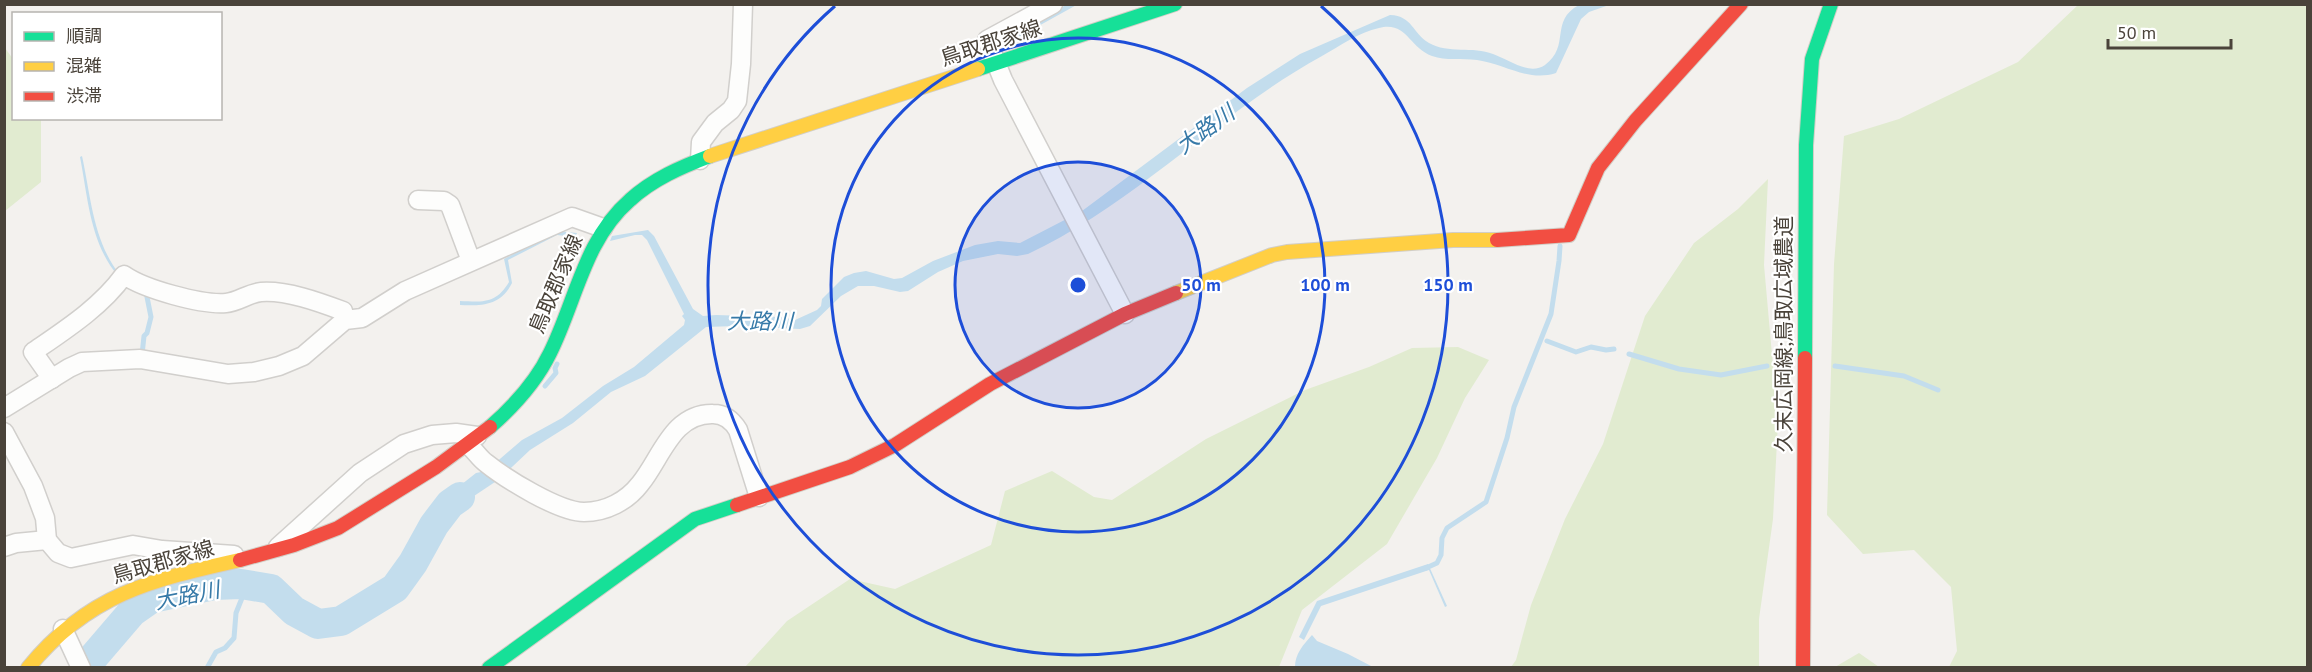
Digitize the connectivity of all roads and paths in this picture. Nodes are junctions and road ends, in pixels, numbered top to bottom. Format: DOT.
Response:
graph roads {
  1 [pos="743,4"];
  2 [pos="1053,4"];
  3 [pos="1175,4"];
  4 [pos="1741,4"];
  5 [pos="1831,4"];
  6 [pos="996,63"];
  7 [pos="700,160"];
  8 [pos="417,200"];
  9 [pos="603,228"];
  10 [pos="471,261"];
  11 [pos="1125,314"];
  12 [pos="345,320"];
  13 [pos="52,379"];
  14 [pos="4,408"];
  15 [pos="4,432"];
  16 [pos="472,440"];
  17 [pos="759,497"];
  18 [pos="47,540"];
  19 [pos="4,547"];
  20 [pos="275,551"];
  21 [pos="257,556"];
  22 [pos="63,629"];
  23 [pos="28,668"];
  24 [pos="81,668"];
  25 [pos="489,668"];
  26 [pos="1803,668"];
  1 -- 7 [label="street"];
  2 -- 6 [label="street"];
  3 -- 6 [label="street, 鳥取郡家線"];
  4 -- 11 [label="street"];
  5 -- 26 [label="street, 久末広岡線;鳥取広域農道"];
  6 -- 7 [label="street, 鳥取郡家線"];
  6 -- 11 [label="street"];
  7 -- 9 [label="street, 鳥取郡家線"];
  8 -- 10 [label="street"];
  9 -- 10 [label="street"];
  9 -- 16 [label="street, 鳥取郡家線"];
  10 -- 12 [label="street"];
  11 -- 17 [label="street"];
  12 -- 13 [label="street"];
  12 -- 13 [label="street"];
  13 -- 14 [label="street"];
  15 -- 18 [label="street"];
  16 -- 17 [label="street"];
  16 -- 20 [label="street, 鳥取郡家線"];
  16 -- 20 [label="street"];
  17 -- 25 [label="street"];
  18 -- 19 [label="street"];
  18 -- 21 [label="street"];
  20 -- 21 [label="street, 鳥取郡家線"];
  21 -- 22 [label="street, 鳥取郡家線"];
  22 -- 23 [label="street, 鳥取郡家線"];
  22 -- 24 [label="street"];
}
